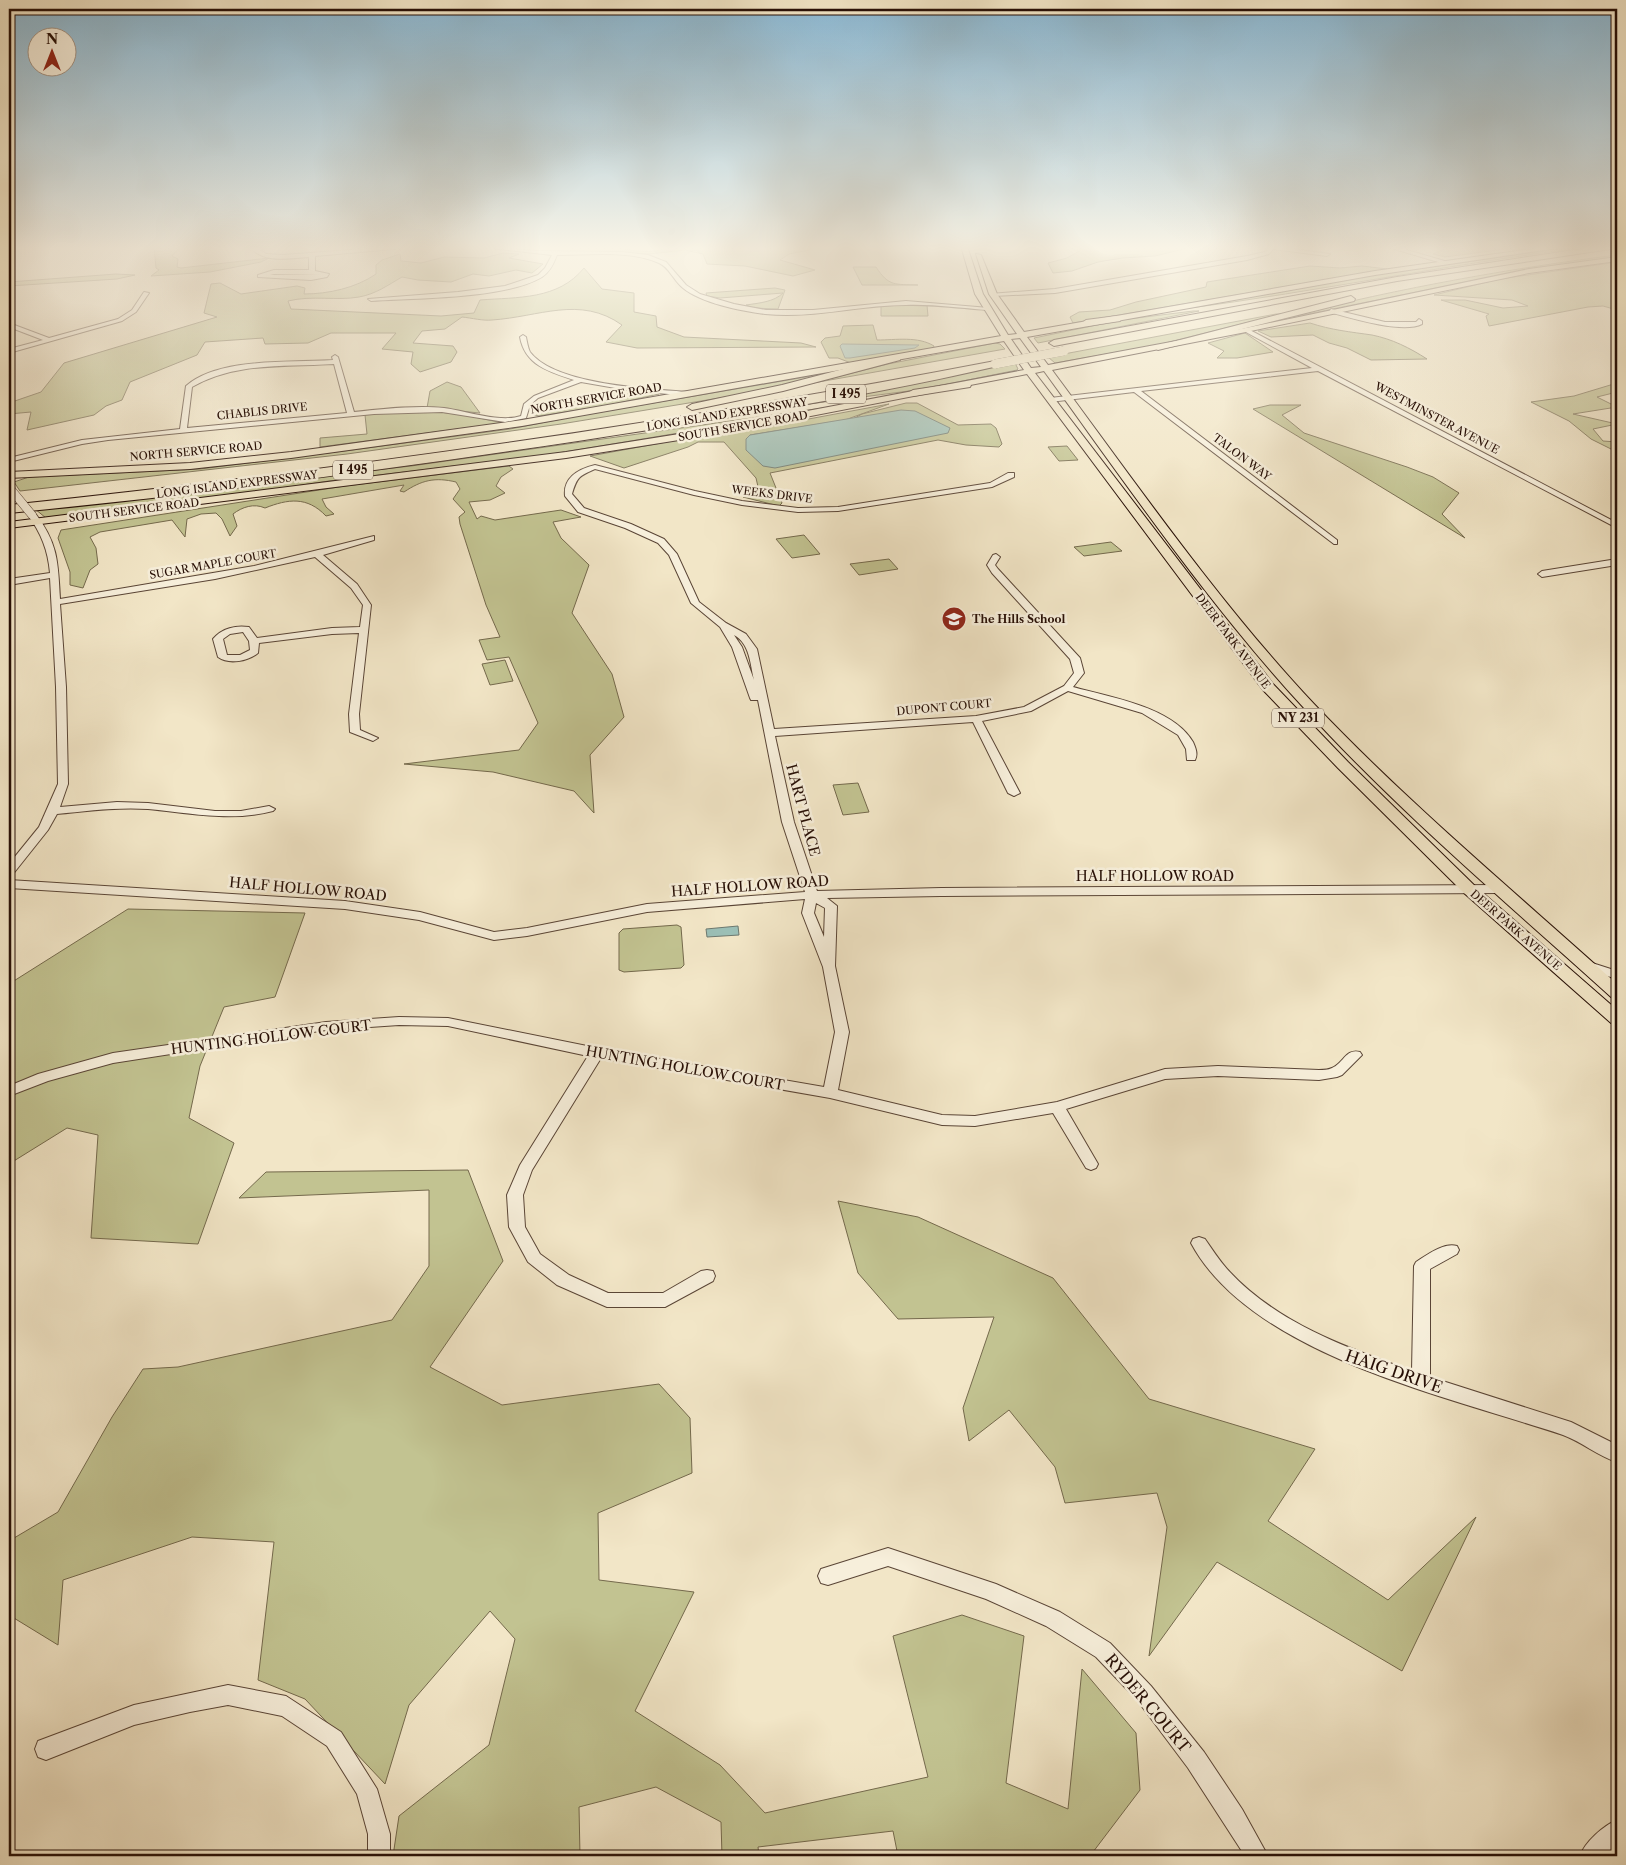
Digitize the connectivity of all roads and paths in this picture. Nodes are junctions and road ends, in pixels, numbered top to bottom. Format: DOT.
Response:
graph roads {
  1 [pos="30,333"];
  2 [pos="74,333"];
  3 [pos="1002,333"];
  4 [pos="1028,333"];
  5 [pos="1106,333"];
  6 [pos="1160,333"];
  7 [pos="1210,333"];
  8 [pos="1229,333"];
  9 [pos="1252,333"];
  10 [pos="1022,334"];
  11 [pos="523,337"];
  12 [pos="1005,337"];
  13 [pos="49,340"];
  14 [pos="1054,343"];
  15 [pos="1158,346"];
  16 [pos="9,351"];
  17 [pos="898,358"];
  18 [pos="996,364"];
  19 [pos="1047,368"];
  20 [pos="1318,369"];
  21 [pos="1029,371"];
  22 [pos="890,373"];
  23 [pos="860,379"];
  24 [pos="580,380"];
  25 [pos="966,385"];
  26 [pos="1136,391"];
  27 [pos="689,394"];
  28 [pos="1068,398"];
  29 [pos="1050,400"];
  30 [pos="351,413"];
  31 [pos="650,416"];
  32 [pos="696,419"];
  33 [pos="183,430"];
  34 [pos="9,460"];
  35 [pos="590,468"];
  36 [pos="1011,475"];
  37 [pos="9,476"];
  38 [pos="171,479"];
  39 [pos="9,487"];
  40 [pos="34,494"];
  41 [pos="9,496"];
  42 [pos="9,509"];
  43 [pos="35,518"];
  44 [pos="9,525"];
  45 [pos="1617,526"];
  46 [pos="371,538"];
  47 [pos="1334,542"];
  48 [pos="318,555"];
  49 [pos="996,557"];
  50 [pos="1617,562"];
  51 [pos="1542,574"];
  52 [pos="54,575"];
  53 [pos="9,582"];
  54 [pos="56,602"];
  55 [pos="1223,604"];
  56 [pos="1206,605"];
  57 [pos="364,630"];
  58 [pos="254,641"];
  59 [pos="1068,688"];
  60 [pos="976,719"];
  61 [pos="768,733"];
  62 [pos="373,738"];
  63 [pos="1192,758"];
  64 [pos="1014,793"];
  65 [pos="269,810"];
  66 [pos="53,811"];
  67 [pos="9,871"];
  68 [pos="9,884"];
  69 [pos="1499,889"];
  70 [pos="1470,890"];
  71 [pos="812,895"];
  72 [pos="1586,965"];
  73 [pos="829,967"];
  74 [pos="1617,975"];
  75 [pos="1617,993"];
  76 [pos="1617,1019"];
  77 [pos="597,1053"];
  78 [pos="1355,1055"];
  79 [pos="9,1091"];
  80 [pos="830,1093"];
  81 [pos="1057,1107"];
  82 [pos="1091,1164"];
  83 [pos="1199,1243"];
  84 [pos="1451,1250"];
  85 [pos="707,1276"];
  86 [pos="1421,1382"];
  87 [pos="1617,1454"];
  88 [pos="828,1576"];
  89 [pos="46,1750"];
  90 [pos="1617,1831"];
  91 [pos="378,1856"];
  92 [pos="1257,1856"];
  93 [pos="1591,1856"];
  1 -- 13 [label="street"];
  2 -- 13 [label="street"];
  3 -- 12 [label="main road, DEER PARK AVENUE / NY 231"];
  4 -- 10 [label="main road, NORTH SERVICE ROAD"];
  5 -- 14 [label="highway"];
  6 -- 18 [label="highway, LONG ISLAND EXPRESSWAY / I 495, bridge"];
  7 -- 15 [label="highway"];
  8 -- 15 [label="main road, SOUTH SERVICE ROAD"];
  9 -- 20 [label="street, WESTMINSTER AVENUE"];
  10 -- 12 [label="main road, NORTH SERVICE ROAD"];
  10 -- 19 [label="main road, DEER PARK AVENUE / NY 231"];
  11 -- 24 [label="street"];
  12 -- 17 [label="main road, NORTH SERVICE ROAD"];
  12 -- 21 [label="main road, DEER PARK AVENUE / NY 231"];
  13 -- 16 [label="street"];
  14 -- 22 [label="highway"];
  15 -- 19 [label="main road, SOUTH SERVICE ROAD"];
  17 -- 27 [label="main road, NORTH SERVICE ROAD"];
  17 -- 31 [label="highway"];
  18 -- 32 [label="highway, LONG ISLAND EXPRESSWAY / I 495"];
  19 -- 21 [label="main road, SOUTH SERVICE ROAD"];
  19 -- 28 [label="main road, DEER PARK AVENUE / NY 231"];
  20 -- 26 [label="street"];
  20 -- 45 [label="street, WESTMINSTER AVENUE"];
  21 -- 25 [label="main road, SOUTH SERVICE ROAD"];
  21 -- 29 [label="main road, DEER PARK AVENUE / NY 231"];
  23 -- 31 [label="highway, LONG ISLAND EXPRESSWAY / I 495"];
  24 -- 27 [label="street"];
  24 -- 30 [label="street, CHABLIS DRIVE"];
  25 -- 32 [label="highway"];
  25 -- 43 [label="main road, SOUTH SERVICE ROAD"];
  26 -- 28 [label="street"];
  26 -- 47 [label="street, TALON WAY"];
  27 -- 37 [label="main road, NORTH SERVICE ROAD"];
  28 -- 29 [label="street"];
  28 -- 55 [label="main road, DEER PARK AVENUE / NY 231"];
  29 -- 56 [label="main road, DEER PARK AVENUE / NY 231"];
  30 -- 33 [label="street, CHABLIS DRIVE"];
  30 -- 33 [label="street"];
  31 -- 38 [label="highway, LONG ISLAND EXPRESSWAY / I 495"];
  32 -- 42 [label="highway, LONG ISLAND EXPRESSWAY / I 495"];
  33 -- 34 [label="street, CHABLIS DRIVE"];
  35 -- 36 [label="street, WEEKS DRIVE"];
  35 -- 61 [label="street, HART PLACE"];
  39 -- 43 [label="street, bridge"];
  40 -- 41 [label="highway"];
  43 -- 44 [label="main road, SOUTH SERVICE ROAD"];
  43 -- 52 [label="street"];
  46 -- 48 [label="street, SUGAR MAPLE COURT"];
  48 -- 54 [label="street, SUGAR MAPLE COURT"];
  48 -- 57 [label="street"];
  49 -- 59 [label="street"];
  50 -- 51 [label="street"];
  52 -- 53 [label="street"];
  52 -- 54 [label="street"];
  54 -- 66 [label="street"];
  55 -- 56 [label="main road"];
  55 -- 69 [label="main road, DEER PARK AVENUE / NY 231"];
  56 -- 70 [label="main road, DEER PARK AVENUE / NY 231"];
  57 -- 58 [label="street"];
  57 -- 62 [label="street"];
  59 -- 60 [label="street, DUPONT COURT"];
  59 -- 63 [label="street"];
  60 -- 61 [label="street, DUPONT COURT"];
  60 -- 64 [label="street"];
  61 -- 71 [label="street, HART PLACE"];
  65 -- 66 [label="street"];
  66 -- 67 [label="street"];
  68 -- 71 [label="street, HALF HOLLOW ROAD"];
  69 -- 70 [label="street, HALF HOLLOW ROAD"];
  69 -- 72 [label="main road, DEER PARK AVENUE / NY 231"];
  70 -- 71 [label="street, HALF HOLLOW ROAD"];
  70 -- 76 [label="main road, DEER PARK AVENUE / NY 231"];
  71 -- 73 [label="street"];
  71 -- 73 [label="street"];
  72 -- 74 [label="street"];
  72 -- 75 [label="main road, DEER PARK AVENUE / NY 231"];
  73 -- 80 [label="street"];
  77 -- 79 [label="street, HUNTING HOLLOW COURT"];
  77 -- 80 [label="street, HUNTING HOLLOW COURT"];
  77 -- 85 [label="street"];
  78 -- 81 [label="street, HUNTING HOLLOW COURT"];
  80 -- 81 [label="street, HUNTING HOLLOW COURT"];
  81 -- 82 [label="street"];
  83 -- 86 [label="street, HAIG DRIVE"];
  84 -- 86 [label="street"];
  86 -- 87 [label="street, HAIG DRIVE"];
  88 -- 92 [label="street, RYDER COURT"];
  89 -- 91 [label="street"];
  90 -- 93 [label="street"];
}
